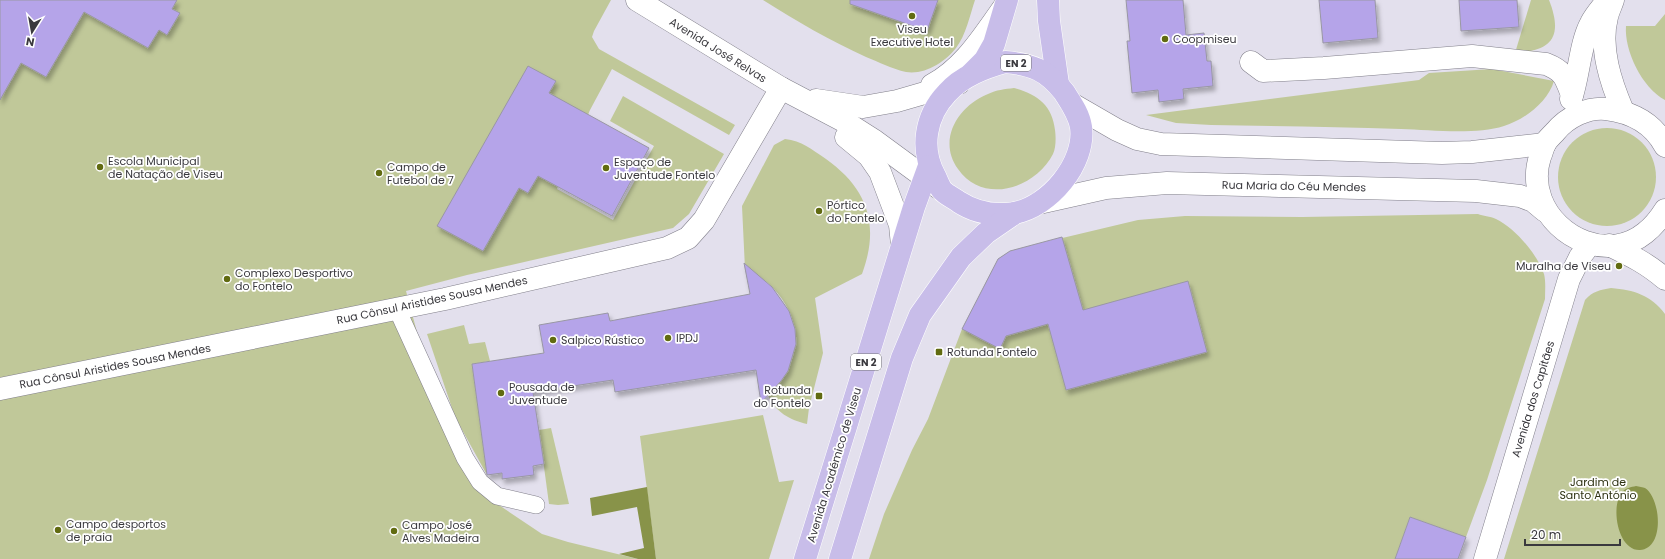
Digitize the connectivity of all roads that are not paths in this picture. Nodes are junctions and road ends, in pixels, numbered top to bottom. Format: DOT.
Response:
graph roads {
  1 [pos="637,0"];
  2 [pos="1048,0"];
  3 [pos="1608,0"];
  4 [pos="1613,0"];
  5 [pos="1007,2"];
  6 [pos="1251,62"];
  7 [pos="965,79"];
  8 [pos="1058,84"];
  9 [pos="790,93"];
  10 [pos="916,94"];
  11 [pos="1572,95"];
  12 [pos="1072,104"];
  13 [pos="1623,111"];
  14 [pos="1643,120"];
  15 [pos="1559,127"];
  16 [pos="1665,128"];
  17 [pos="1545,144"];
  18 [pos="1665,146"];
  19 [pos="932,178"];
  20 [pos="1039,203"];
  21 [pos="1665,210"];
  22 [pos="1545,212"];
  23 [pos="1015,213"];
  24 [pos="902,245"];
  25 [pos="1600,245"];
  26 [pos="1665,279"];
  27 [pos="397,309"];
  28 [pos="0,389"];
  29 [pos="536,505"];
  30 [pos="805,559"];
  31 [pos="840,559"];
  32 [pos="1485,559"];
  1 -- 9 [label="street, Avenida José Relvas"];
  2 -- 8 [label="main road, EN 2"];
  3 -- 11 [label="street"];
  4 -- 13 [label="street"];
  5 -- 7 [label="main road, EN 2"];
  5 -- 10 [label="street"];
  6 -- 11 [label="street"];
  7 -- 8 [label="main road, EN 2"];
  7 -- 10 [label="street, Avenida José Relvas"];
  7 -- 19 [label="main road, EN 2"];
  8 -- 12 [label="main road, EN 2"];
  9 -- 10 [label="street, Avenida José Relvas"];
  9 -- 19 [label="street, Avenida José Relvas"];
  9 -- 24 [label="street, Avenida José Relvas"];
  9 -- 27 [label="street, Rua Cônsul Aristides Sousa Mendes"];
  11 -- 15 [label="street"];
  12 -- 17 [label="street"];
  12 -- 20 [label="main road, EN 2"];
  13 -- 14 [label="street"];
  13 -- 15 [label="street"];
  14 -- 16 [label="street"];
  14 -- 18 [label="street"];
  15 -- 17 [label="street"];
  17 -- 22 [label="street"];
  19 -- 23 [label="main road, EN 2"];
  19 -- 24 [label="main road, Avenida Académico de Viseu / EN 2"];
  20 -- 22 [label="street, Rua Maria do Céu Mendes"];
  20 -- 23 [label="main road, EN 2"];
  21 -- 25 [label="street"];
  22 -- 25 [label="street"];
  23 -- 31 [label="main road, EN 2"];
  24 -- 30 [label="main road, Avenida Académico de Viseu / EN 2"];
  25 -- 26 [label="street"];
  25 -- 32 [label="street, Avenida dos Capitães"];
  27 -- 28 [label="street, Rua Cônsul Aristides Sousa Mendes"];
  27 -- 29 [label="lane"];
}
